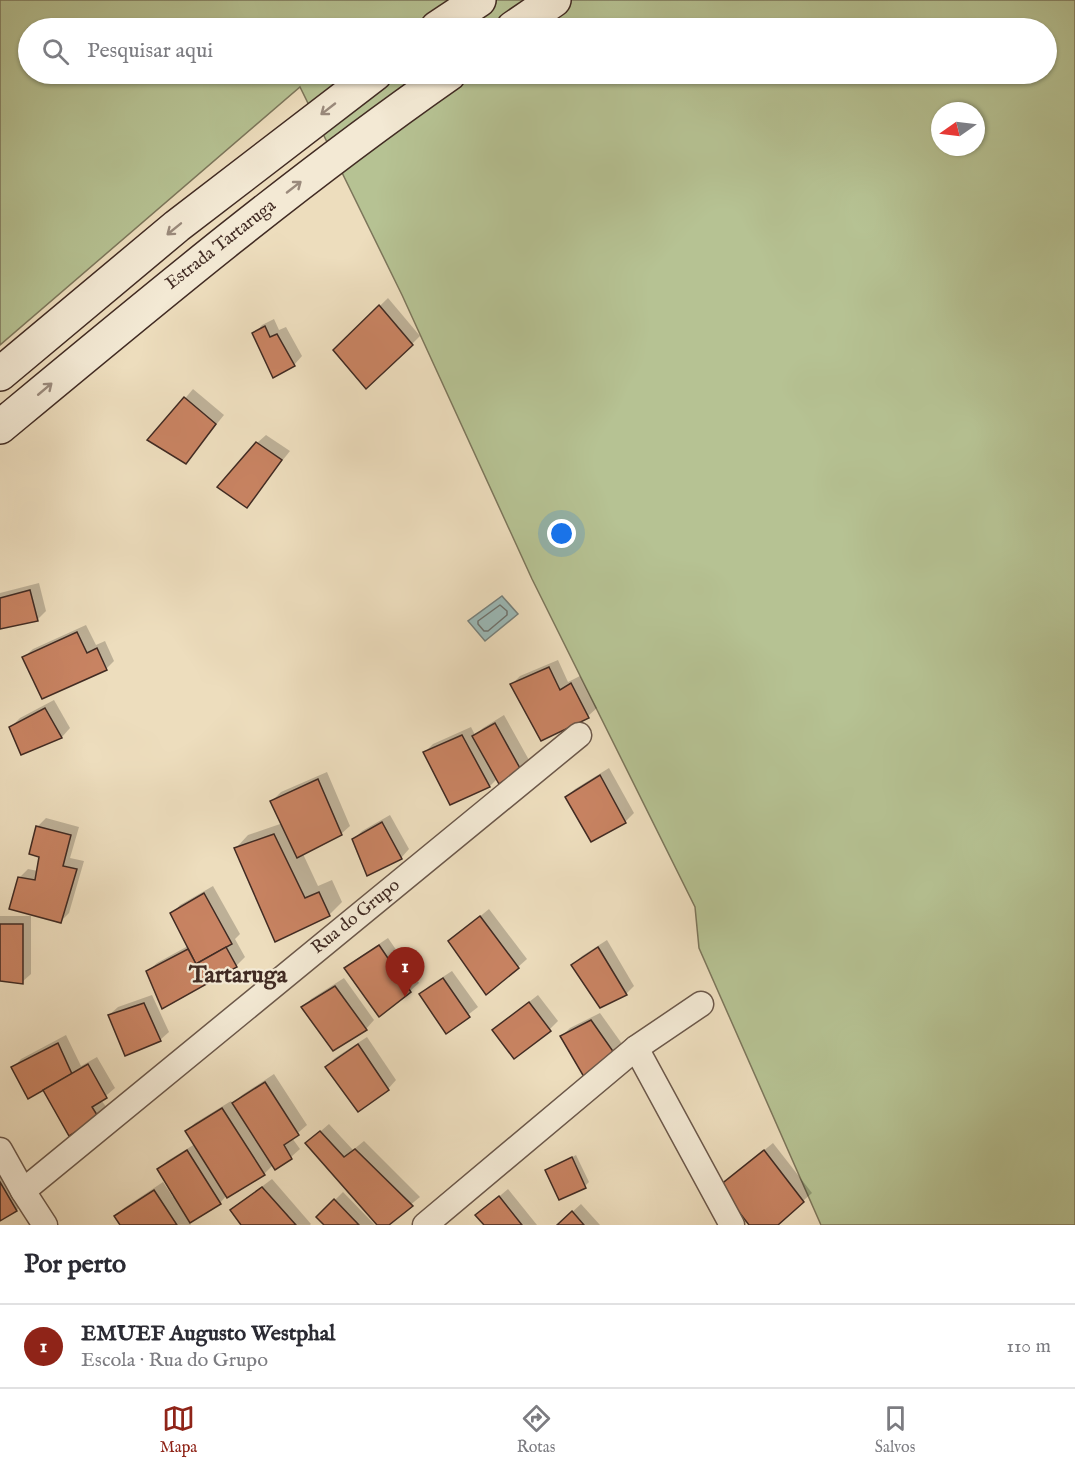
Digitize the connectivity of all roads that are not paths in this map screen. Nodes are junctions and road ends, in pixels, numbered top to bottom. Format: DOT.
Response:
graph roads {
  1 [pos="479,0"];
  2 [pos="554,0"];
  3 [pos="452,18"];
  4 [pos="528,18"];
  5 [pos="362,84"];
  6 [pos="434,84"];
  7 [pos="0,374"];
  8 [pos="0,427"];
  9 [pos="579,735"];
  10 [pos="701,1004"];
  11 [pos="636,1048"];
  12 [pos="0,1150"];
  13 [pos="23,1191"];
  14 [pos="45,1225"];
  15 [pos="425,1225"];
  16 [pos="732,1225"];
  1 -- 3 [label="street"];
  2 -- 4 [label="street"];
  5 -- 7 [label="street, one-way"];
  8 -- 6 [label="street, Estrada Tartaruga, one-way"];
  9 -- 13 [label="street, Rua do Grupo"];
  10 -- 11 [label="street"];
  11 -- 15 [label="street"];
  11 -- 16 [label="street"];
  12 -- 13 [label="street"];
  13 -- 14 [label="street"];
}
